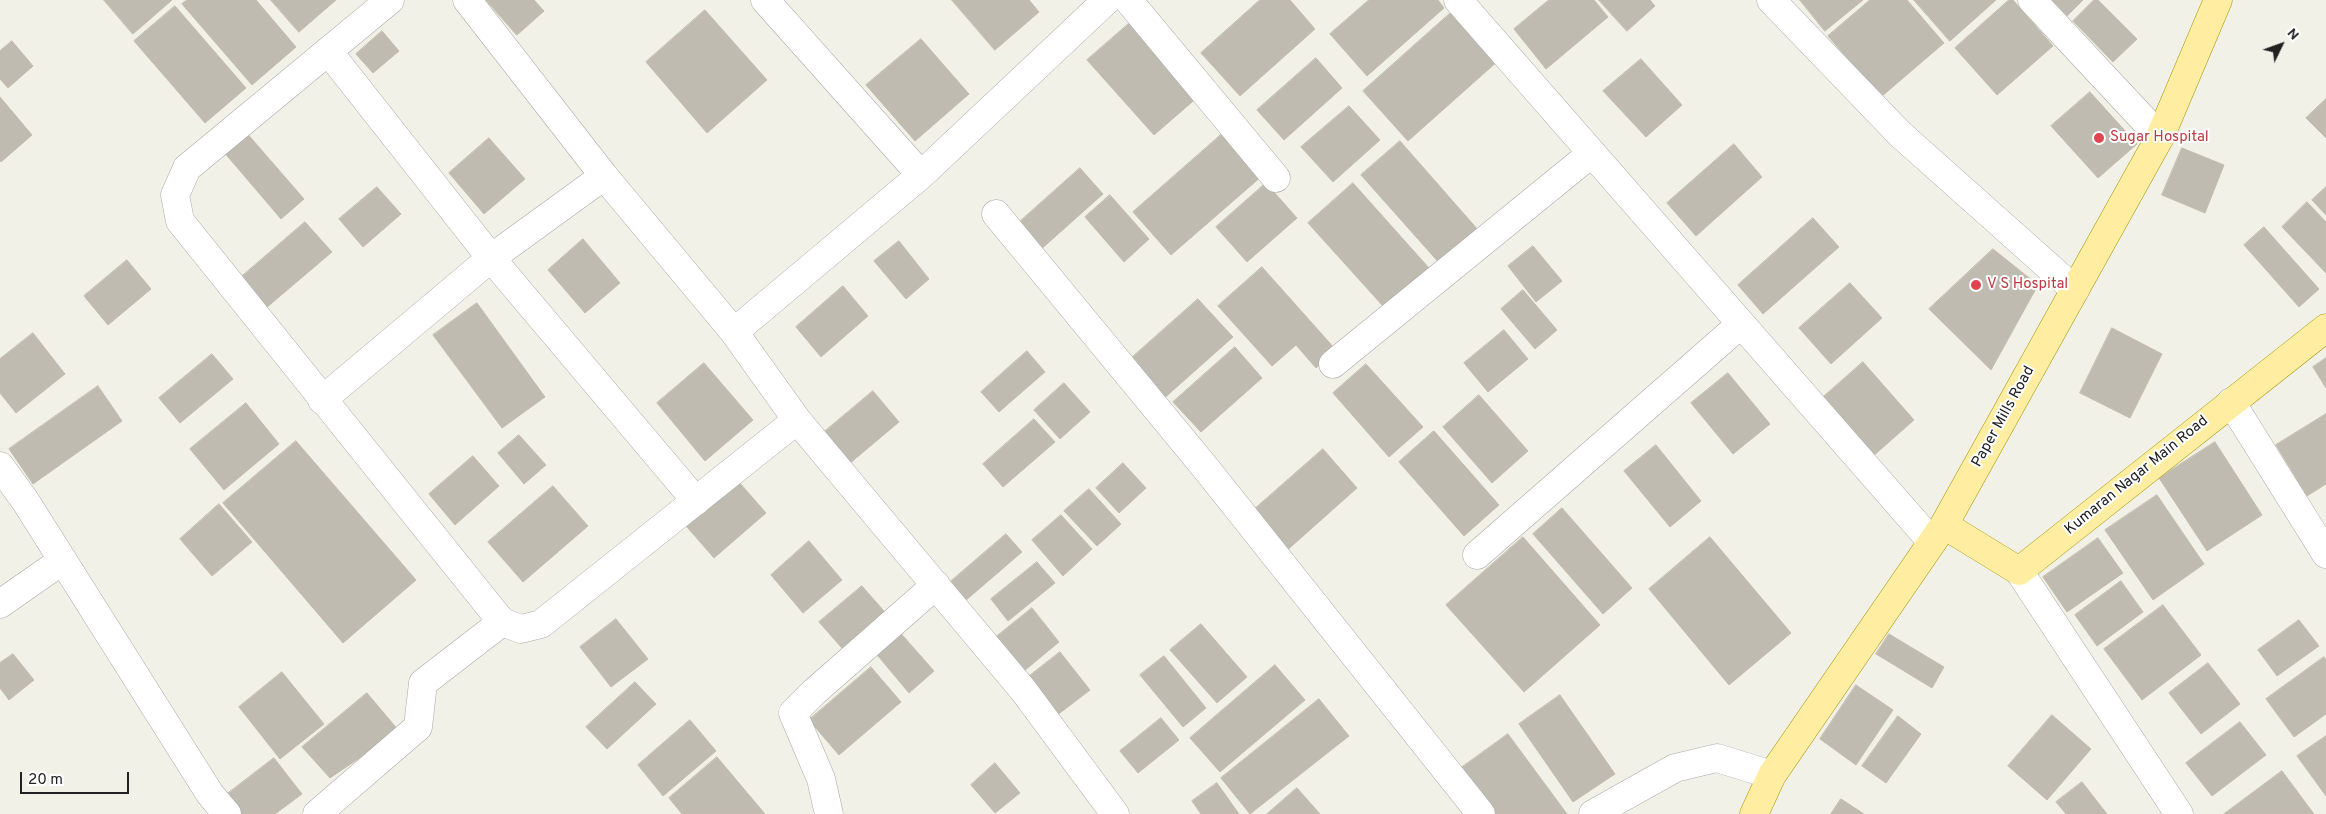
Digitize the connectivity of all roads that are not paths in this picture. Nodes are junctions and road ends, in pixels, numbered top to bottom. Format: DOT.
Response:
graph roads {
  1 [pos="390,0"];
  2 [pos="467,0"];
  3 [pos="765,0"];
  4 [pos="1107,0"];
  5 [pos="1128,0"];
  6 [pos="1458,0"];
  7 [pos="1771,0"];
  8 [pos="2032,0"];
  9 [pos="2218,0"];
  10 [pos="328,51"];
  11 [pos="2160,137"];
  12 [pos="1592,153"];
  13 [pos="921,175"];
  14 [pos="604,176"];
  15 [pos="1276,178"];
  16 [pos="996,214"];
  17 [pos="491,258"];
  18 [pos="2075,290"];
  19 [pos="1741,324"];
  20 [pos="2326,328"];
  21 [pos="734,332"];
  22 [pos="1333,364"];
  23 [pos="322,400"];
  24 [pos="2230,402"];
  25 [pos="798,420"];
  26 [pos="0,466"];
  27 [pos="696,501"];
  28 [pos="1938,534"];
  29 [pos="2326,554"];
  30 [pos="1477,555"];
  31 [pos="63,560"];
  32 [pos="2019,571"];
  33 [pos="936,585"];
  34 [pos="0,604"];
  35 [pos="502,622"];
  36 [pos="1772,775"];
  37 [pos="227,814"];
  38 [pos="317,814"];
  39 [pos="829,814"];
  40 [pos="1116,814"];
  41 [pos="1481,814"];
  42 [pos="1593,814"];
  43 [pos="1754,814"];
  44 [pos="2179,814"];
  1 -- 10 [label="street"];
  2 -- 14 [label="street"];
  3 -- 13 [label="street"];
  4 -- 13 [label="street"];
  5 -- 15 [label="street"];
  6 -- 12 [label="street"];
  7 -- 18 [label="street"];
  8 -- 11 [label="street"];
  9 -- 11 [label="main road, Paper Mills Road"];
  10 -- 17 [label="street"];
  10 -- 23 [label="street"];
  11 -- 18 [label="main road, Paper Mills Road"];
  12 -- 19 [label="street"];
  12 -- 22 [label="street"];
  13 -- 21 [label="street"];
  14 -- 17 [label="street"];
  14 -- 21 [label="street"];
  16 -- 41 [label="street"];
  17 -- 23 [label="street"];
  17 -- 27 [label="street"];
  18 -- 28 [label="main road, Paper Mills Road"];
  19 -- 28 [label="street"];
  19 -- 30 [label="street"];
  20 -- 24 [label="main road, Kumaran Nagar Main Road"];
  21 -- 25 [label="street"];
  23 -- 35 [label="street"];
  24 -- 29 [label="street"];
  24 -- 32 [label="main road, Kumaran Nagar Main Road"];
  25 -- 27 [label="street"];
  25 -- 33 [label="street"];
  26 -- 31 [label="street"];
  27 -- 35 [label="street"];
  28 -- 32 [label="main road"];
  28 -- 36 [label="main road, Paper Mills Road"];
  31 -- 34 [label="street"];
  31 -- 37 [label="street"];
  32 -- 44 [label="street"];
  33 -- 39 [label="street"];
  33 -- 40 [label="street"];
  35 -- 38 [label="street"];
  36 -- 42 [label="street"];
  36 -- 43 [label="main road, Paper Mills Road"];
}
